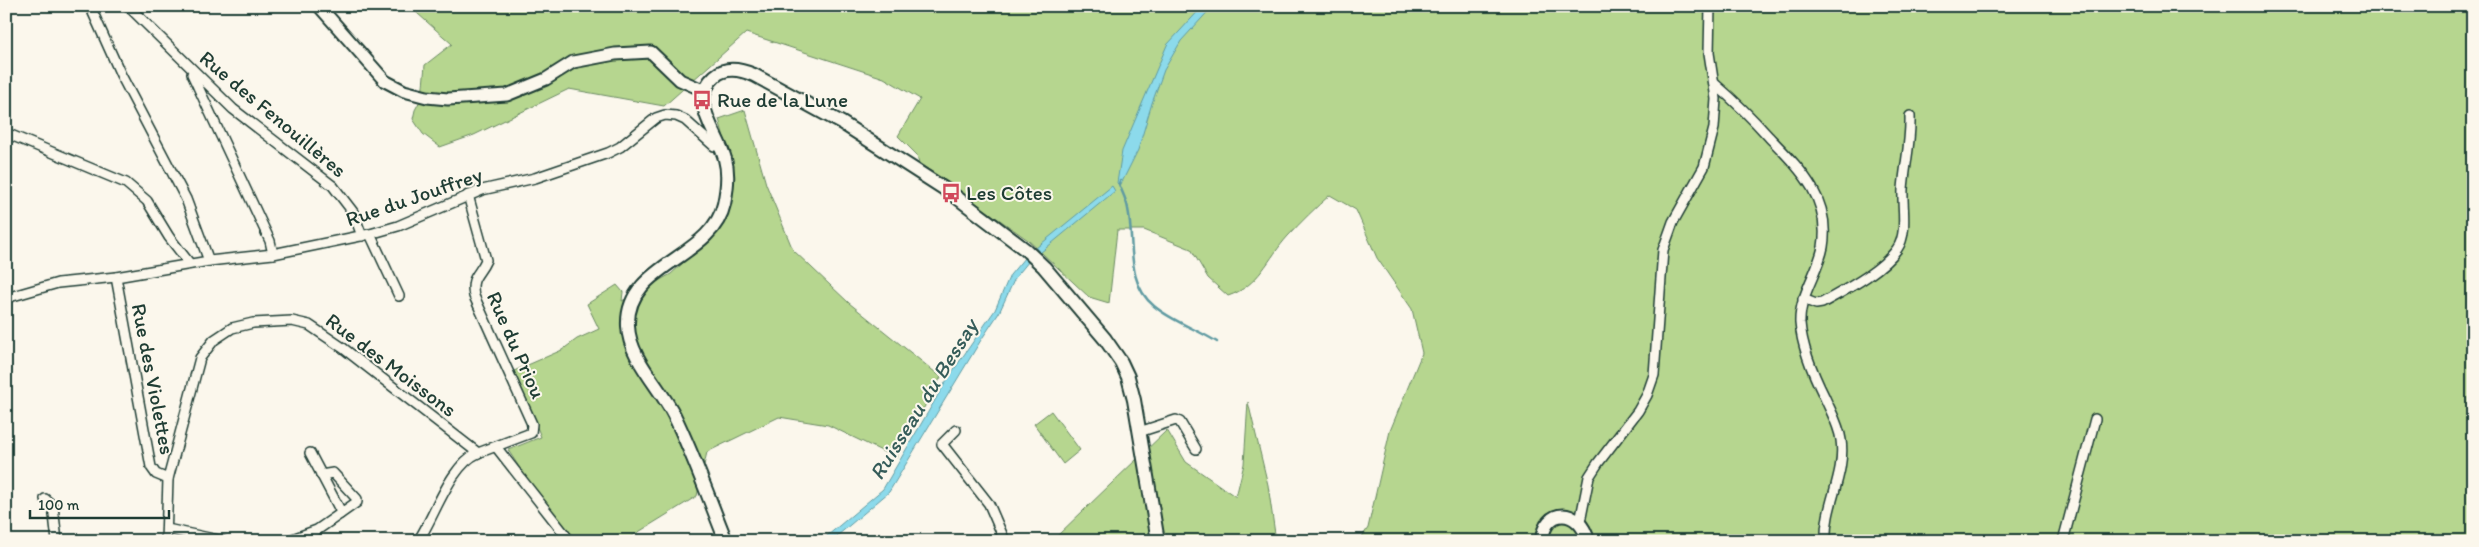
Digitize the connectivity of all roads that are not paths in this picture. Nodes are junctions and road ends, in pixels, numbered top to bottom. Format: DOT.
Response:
graph roads {
  1 [pos="90,6"];
  2 [pos="128,6"];
  3 [pos="319,6"];
  4 [pos="1710,6"];
  5 [pos="188,67"];
  6 [pos="1715,84"];
  7 [pos="705,91"];
  8 [pos="1910,116"];
  9 [pos="6,133"];
  10 [pos="721,146"];
  11 [pos="468,196"];
  12 [pos="366,235"];
  13 [pos="273,254"];
  14 [pos="209,261"];
  15 [pos="190,264"];
  16 [pos="116,277"];
  17 [pos="399,296"];
  18 [pos="6,298"];
  19 [pos="1803,298"];
  20 [pos="2094,419"];
  21 [pos="956,430"];
  22 [pos="1139,432"];
  23 [pos="497,448"];
  24 [pos="1196,449"];
  25 [pos="310,453"];
  26 [pos="478,453"];
  27 [pos="321,475"];
  28 [pos="168,479"];
  29 [pos="45,499"];
  30 [pos="340,514"];
  31 [pos="1580,522"];
  32 [pos="167,529"];
  33 [pos="57,541"];
  34 [pos="166,541"];
  35 [pos="223,541"];
  36 [pos="287,541"];
  37 [pos="418,541"];
  38 [pos="570,541"];
  39 [pos="726,541"];
  40 [pos="1005,541"];
  41 [pos="1158,541"];
  42 [pos="1542,541"];
  43 [pos="1588,541"];
  44 [pos="1826,541"];
  45 [pos="2063,541"];
  1 -- 14 [label="street"];
  2 -- 5 [label="street, Rue des Fenouillères"];
  3 -- 7 [label="street"];
  4 -- 6 [label="street"];
  5 -- 12 [label="street, Rue des Fenouillères"];
  5 -- 13 [label="street"];
  6 -- 19 [label="street"];
  6 -- 31 [label="street"];
  7 -- 10 [label="main road"];
  7 -- 22 [label="main road"];
  8 -- 19 [label="street"];
  9 -- 15 [label="street"];
  10 -- 11 [label="street, Rue du Jouffrey"];
  10 -- 39 [label="main road"];
  11 -- 12 [label="street, Rue du Jouffrey"];
  11 -- 23 [label="street, Rue du Priou"];
  12 -- 13 [label="street, Rue du Jouffrey"];
  12 -- 17 [label="street, Rue des Fenouillères"];
  13 -- 14 [label="street, Rue du Jouffrey"];
  14 -- 15 [label="street, Rue du Jouffrey"];
  15 -- 16 [label="street, Rue du Jouffrey"];
  16 -- 18 [label="street, Rue du Jouffrey"];
  16 -- 28 [label="street, Rue des Violettes"];
  19 -- 44 [label="street"];
  20 -- 45 [label="street"];
  21 -- 40 [label="street"];
  22 -- 24 [label="street"];
  22 -- 41 [label="main road"];
  23 -- 26 [label="street"];
  23 -- 38 [label="street"];
  25 -- 27 [label="street"];
  26 -- 28 [label="street, Rue des Moissons"];
  26 -- 37 [label="street"];
  27 -- 30 [label="street"];
  27 -- 30 [label="street"];
  28 -- 32 [label="street, Rue des Moissons"];
  29 -- 33 [label="street"];
  30 -- 36 [label="street"];
  31 -- 42 [label="main road"];
  31 -- 43 [label="main road"];
  32 -- 34 [label="street, Rue des Moissons"];
  32 -- 35 [label="street"];
}
